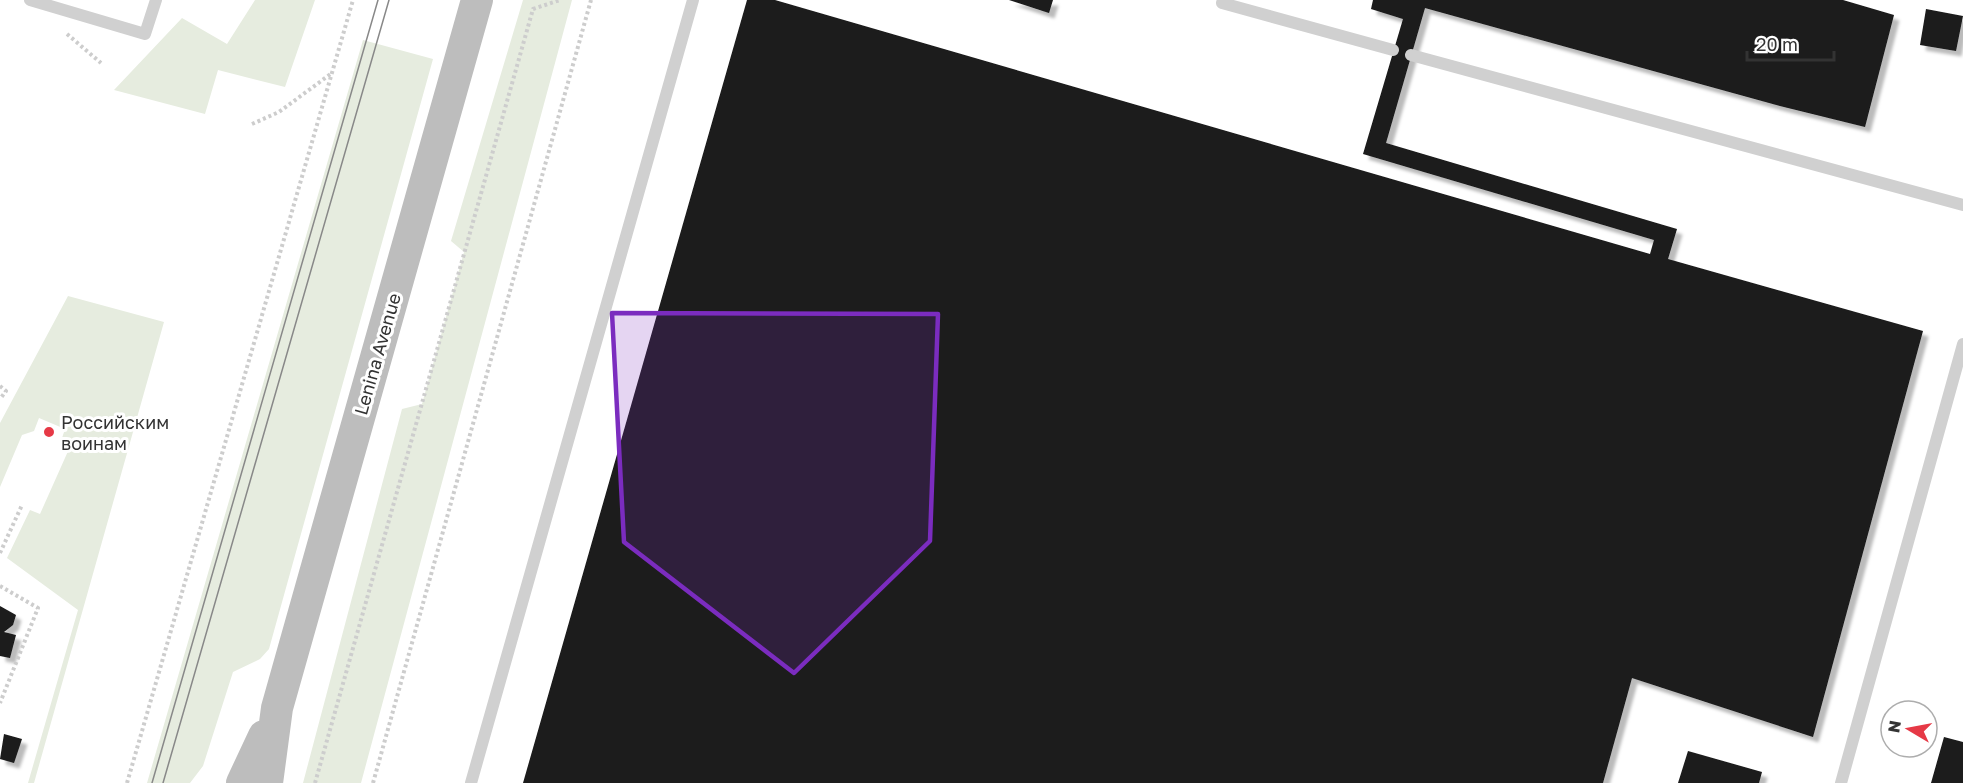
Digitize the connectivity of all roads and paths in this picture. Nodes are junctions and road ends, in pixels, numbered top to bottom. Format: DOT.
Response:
graph roads {
  1 [pos="30,0"];
  2 [pos="156,0"];
  3 [pos="352,0"];
  4 [pos="477,0"];
  5 [pos="560,0"];
  6 [pos="591,0"];
  7 [pos="693,0"];
  8 [pos="1219,1"];
  9 [pos="1393,50"];
  10 [pos="1411,55"];
  11 [pos="332,73"];
  12 [pos="252,124"];
  13 [pos="1963,205"];
  14 [pos="1963,345"];
  15 [pos="0,387"];
  16 [pos="0,399"];
  17 [pos="22,505"];
  18 [pos="0,553"];
  19 [pos="0,586"];
  20 [pos="0,704"];
  21 [pos="277,708"];
  22 [pos="127,783"];
  23 [pos="242,783"];
  24 [pos="267,783"];
  25 [pos="315,783"];
  26 [pos="373,783"];
  27 [pos="471,783"];
  28 [pos="1841,783"];
  1 -- 2 [label="lane"];
  3 -- 11 [label="path"];
  4 -- 21 [label="main road, Lenina Avenue"];
  5 -- 25 [label="path"];
  6 -- 26 [label="path"];
  7 -- 27 [label="lane"];
  8 -- 9 [label="lane"];
  10 -- 13 [label="lane"];
  11 -- 12 [label="path"];
  11 -- 22 [label="path"];
  14 -- 28 [label="lane"];
  15 -- 16 [label="path"];
  17 -- 18 [label="path"];
  19 -- 20 [label="path"];
  21 -- 23 [label="main road, Lenina Avenue"];
  21 -- 24 [label="main road, Lenina Avenue"];
}
